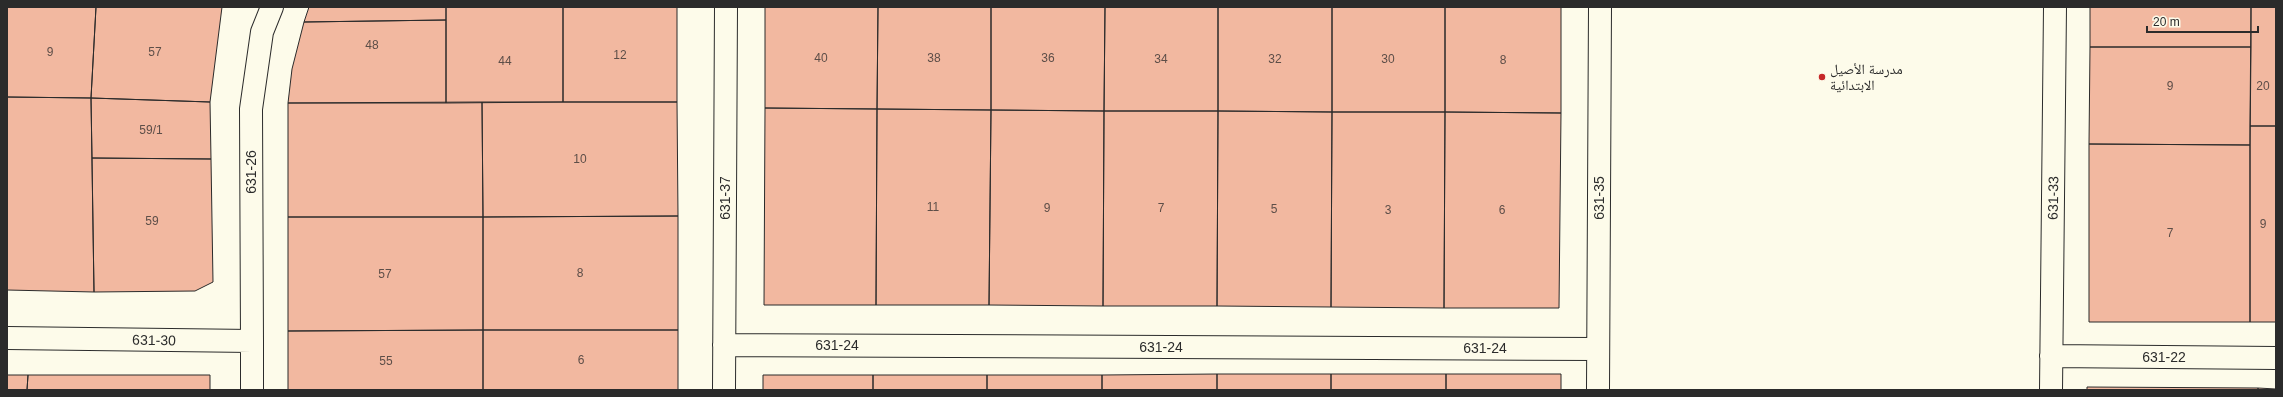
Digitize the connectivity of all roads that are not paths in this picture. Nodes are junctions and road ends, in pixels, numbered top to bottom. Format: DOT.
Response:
graph roads {
  1 [pos="272,7"];
  2 [pos="726,7"];
  3 [pos="1600,7"];
  4 [pos="2055,7"];
  5 [pos="7,338"];
  6 [pos="252,341"];
  7 [pos="724,345"];
  8 [pos="1598,348"];
  9 [pos="2052,356"];
  10 [pos="2276,358"];
  11 [pos="252,390"];
  12 [pos="724,390"];
  13 [pos="1598,390"];
  14 [pos="2051,390"];
  1 -- 6 [label="street, 631-26"];
  2 -- 7 [label="street, 631-37"];
  3 -- 8 [label="street, 631-35"];
  4 -- 9 [label="street, 631-33"];
  5 -- 6 [label="street, 631-30"];
  6 -- 11 [label="street"];
  7 -- 8 [label="street, 631-24"];
  7 -- 12 [label="street, 631-37"];
  8 -- 13 [label="street, 631-35"];
  9 -- 10 [label="street, 631-22"];
  9 -- 14 [label="street, 631-33"];
}
